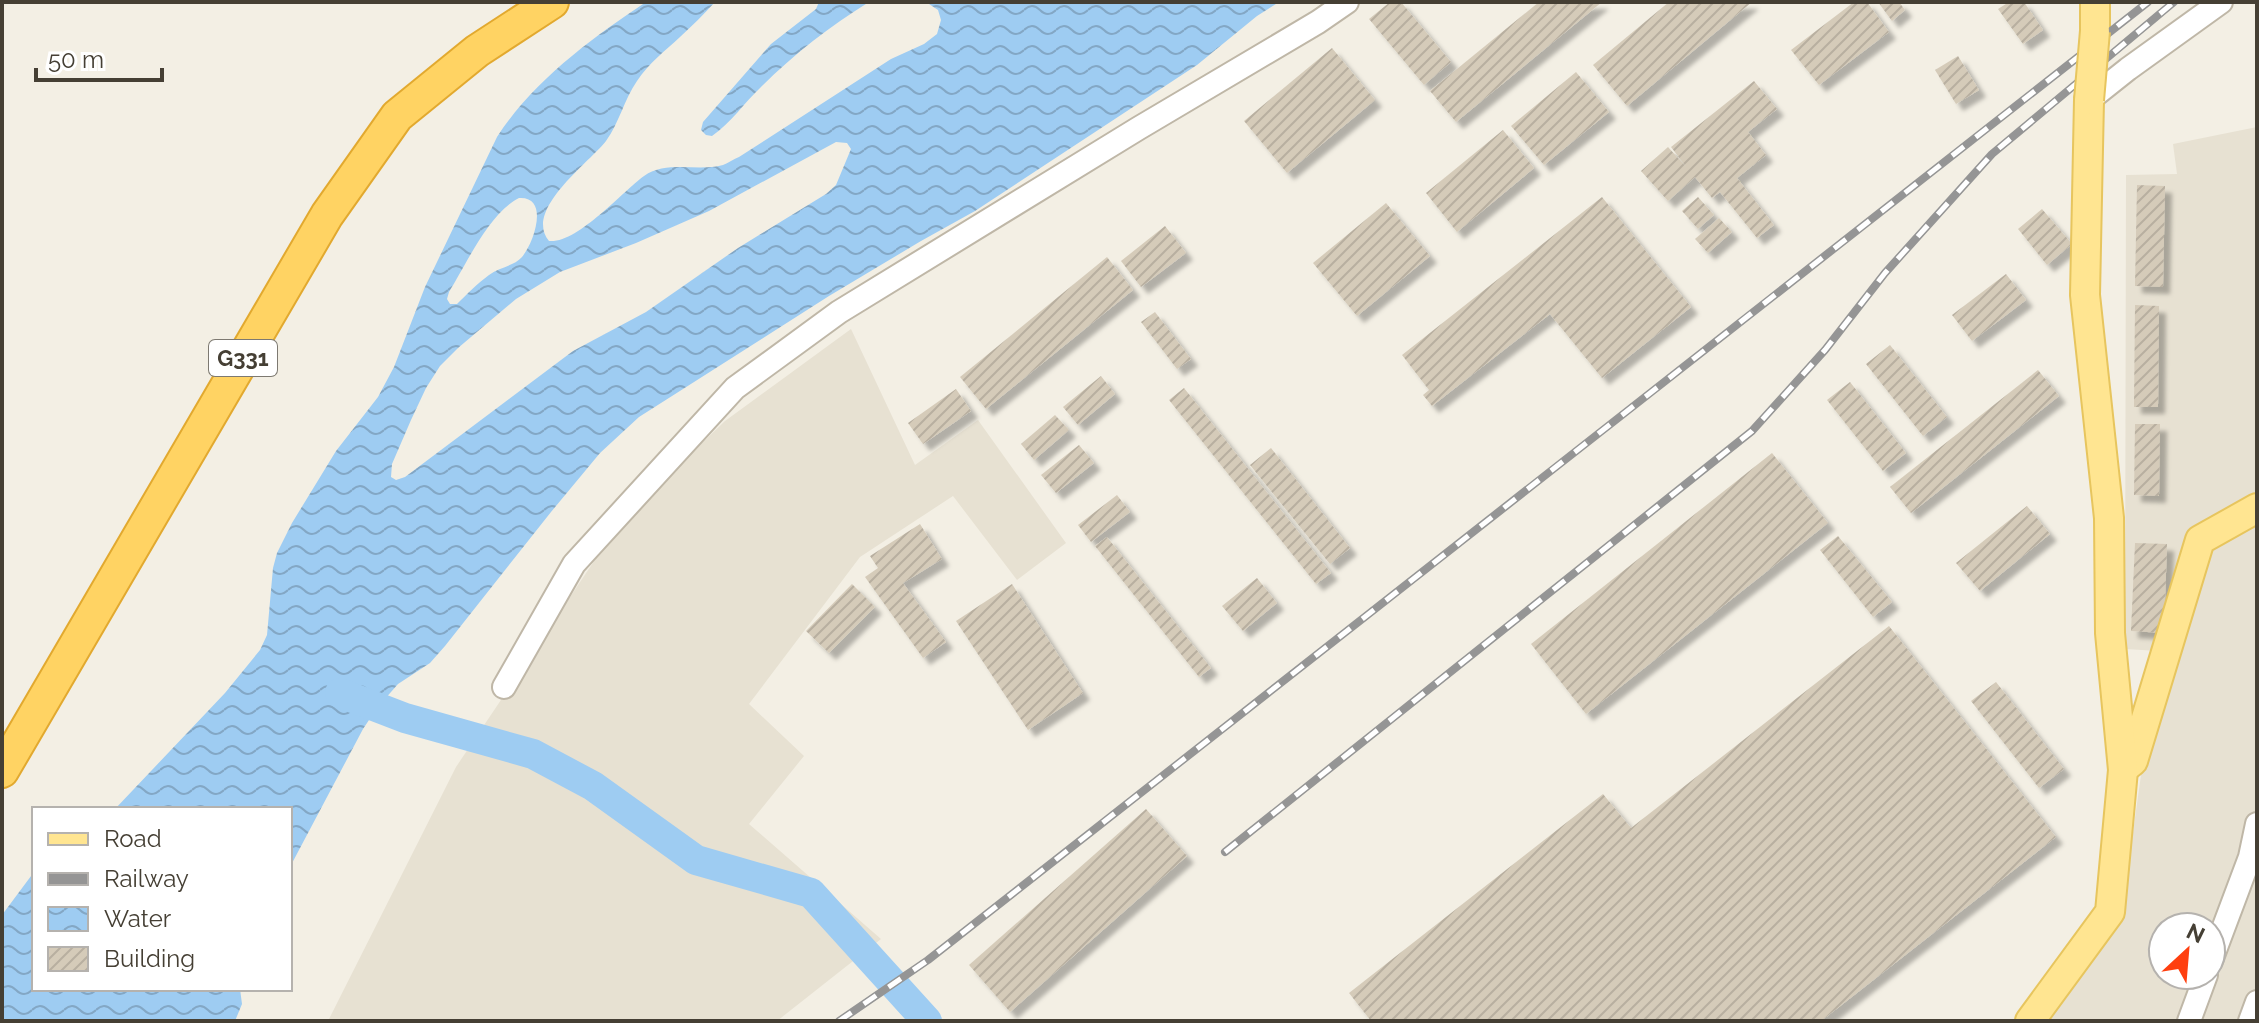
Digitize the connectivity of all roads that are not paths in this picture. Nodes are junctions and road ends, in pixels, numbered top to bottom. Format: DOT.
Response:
graph roads {
  1 [pos="552,2"];
  2 [pos="1347,2"];
  3 [pos="2095,2"];
  4 [pos="2221,2"];
  5 [pos="2089,100"];
  6 [pos="2257,508"];
  7 [pos="504,687"];
  8 [pos="2123,770"];
  9 [pos="2,771"];
  10 [pos="2257,824"];
  11 [pos="2253,859"];
  12 [pos="2227,922"];
  13 [pos="2200,991"];
  14 [pos="2257,1002"];
  15 [pos="2030,1021"];
  16 [pos="2189,1021"];
  17 [pos="2250,1021"];
  1 -- 9 [label="highway, G331"];
  2 -- 7 [label="street"];
  3 -- 5 [label="main road, bridge"];
  4 -- 5 [label="street"];
  5 -- 8 [label="main road"];
  6 -- 8 [label="main road"];
  8 -- 15 [label="main road"];
  10 -- 11 [label="street"];
  11 -- 12 [label="street"];
  13 -- 16 [label="street"];
  14 -- 17 [label="street"];
}
